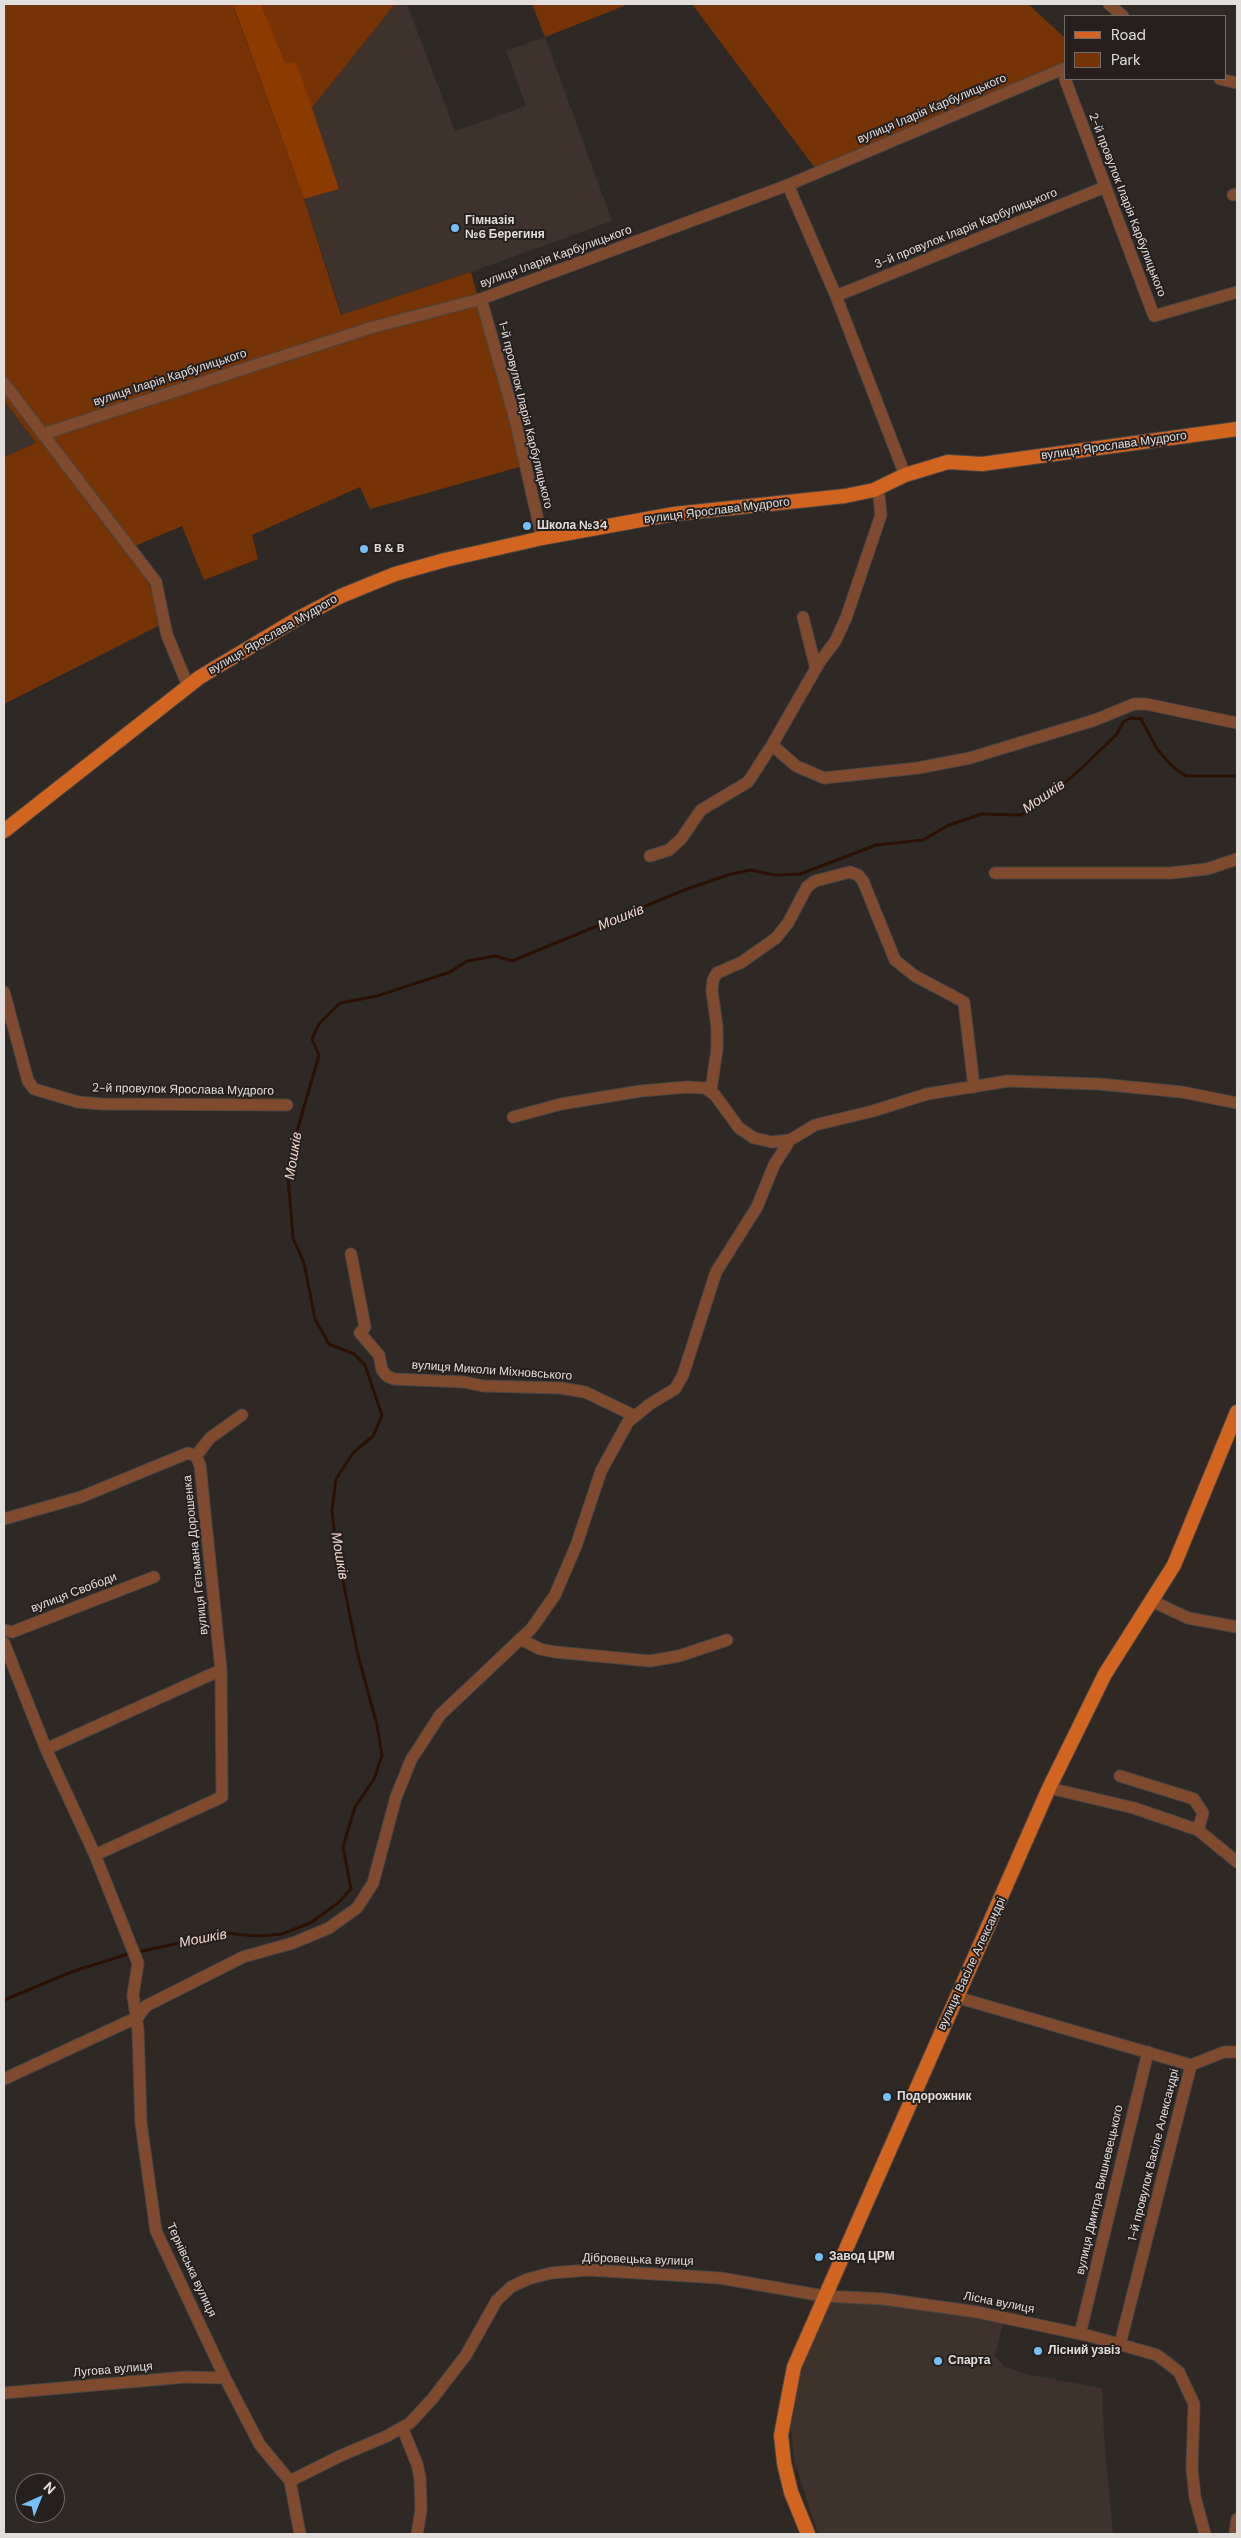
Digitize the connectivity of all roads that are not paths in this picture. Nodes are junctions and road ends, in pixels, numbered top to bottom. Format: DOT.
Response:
graph roads {
  1 [pos="1109,4"];
  2 [pos="1122,15"];
  3 [pos="1064,74"];
  4 [pos="1066,80"];
  5 [pos="1224,80"];
  6 [pos="1237,83"];
  7 [pos="788,185"];
  8 [pos="1106,187"];
  9 [pos="1237,292"];
  10 [pos="836,296"];
  11 [pos="481,299"];
  12 [pos="4,383"];
  13 [pos="1237,429"];
  14 [pos="43,434"];
  15 [pos="905,475"];
  16 [pos="874,490"];
  17 [pos="542,538"];
  18 [pos="803,617"];
  19 [pos="816,669"];
  20 [pos="188,686"];
  21 [pos="1237,723"];
  22 [pos="772,745"];
  23 [pos="4,831"];
  24 [pos="650,856"];
  25 [pos="1237,859"];
  26 [pos="994,873"];
  27 [pos="4,992"];
  28 [pos="974,1086"];
  29 [pos="710,1090"];
  30 [pos="1237,1103"];
  31 [pos="287,1105"];
  32 [pos="514,1117"];
  33 [pos="790,1140"];
  34 [pos="351,1254"];
  35 [pos="1237,1412"];
  36 [pos="242,1415"];
  37 [pos="635,1416"];
  38 [pos="196,1456"];
  39 [pos="4,1519"];
  40 [pos="154,1577"];
  41 [pos="1152,1601"];
  42 [pos="1237,1627"];
  43 [pos="4,1630"];
  44 [pos="520,1639"];
  45 [pos="727,1640"];
  46 [pos="4,1643"];
  47 [pos="221,1670"];
  48 [pos="46,1749"];
  49 [pos="1120,1776"];
  50 [pos="1049,1788"];
  51 [pos="1198,1830"];
  52 [pos="95,1855"];
  53 [pos="1237,1862"];
  54 [pos="956,1997"];
  55 [pos="138,2017"];
  56 [pos="1148,2052"];
  57 [pos="1237,2052"];
  58 [pos="1191,2065"];
  59 [pos="4,2080"];
  60 [pos="824,2296"];
  61 [pos="1080,2334"];
  62 [pos="1120,2344"];
  63 [pos="225,2378"];
  64 [pos="4,2393"];
  65 [pos="402,2427"];
  66 [pos="290,2482"];
  67 [pos="1237,2519"];
  68 [pos="300,2534"];
  69 [pos="418,2534"];
  70 [pos="808,2534"];
  71 [pos="1205,2534"];
  72 [pos="1234,2534"];
  1 -- 2 [label="street"];
  3 -- 7 [label="street, вулиця Іларія Карбулицького"];
  4 -- 8 [label="street, 2-й провулок Іларія Карбулицького"];
  5 -- 6 [label="street"];
  7 -- 10 [label="street"];
  7 -- 11 [label="street, вулиця Іларія Карбулицького"];
  8 -- 9 [label="street, 2-й провулок Іларія Карбулицького"];
  8 -- 10 [label="street, 3-й провулок Іларія Карбулицького"];
  10 -- 15 [label="street"];
  11 -- 14 [label="street, вулиця Іларія Карбулицького"];
  11 -- 17 [label="street, 1-й провулок Іларія Карбулицького"];
  12 -- 14 [label="street"];
  13 -- 15 [label="main road, вулиця Ярослава Мудрого"];
  14 -- 20 [label="street"];
  15 -- 16 [label="main road, вулиця Ярослава Мудрого"];
  16 -- 17 [label="main road, вулиця Ярослава Мудрого"];
  16 -- 19 [label="street"];
  17 -- 20 [label="main road, вулиця Ярослава Мудрого"];
  18 -- 19 [label="street"];
  19 -- 22 [label="street"];
  20 -- 23 [label="main road, вулиця Ярослава Мудрого"];
  21 -- 22 [label="street"];
  22 -- 24 [label="street"];
  25 -- 26 [label="street"];
  27 -- 31 [label="street, 2-й провулок Ярослава Мудрого"];
  28 -- 29 [label="street"];
  28 -- 30 [label="street"];
  28 -- 33 [label="street"];
  29 -- 32 [label="street"];
  29 -- 33 [label="street"];
  33 -- 37 [label="street"];
  34 -- 37 [label="street, вулиця Миколи Міхновського"];
  35 -- 41 [label="main road, вулиця Васіле Александрі"];
  36 -- 38 [label="street"];
  37 -- 44 [label="street"];
  38 -- 39 [label="street, вулиця Гетьмана Дорошенка"];
  38 -- 47 [label="street, вулиця Гетьмана Дорошенка"];
  40 -- 43 [label="street, вулиця Свободи"];
  41 -- 42 [label="street"];
  41 -- 50 [label="main road, вулиця Васіле Александрі"];
  44 -- 45 [label="street"];
  44 -- 55 [label="street"];
  46 -- 48 [label="street"];
  47 -- 48 [label="street"];
  47 -- 52 [label="street, вулиця Гетьмана Дорошенка"];
  48 -- 52 [label="street"];
  49 -- 51 [label="street"];
  50 -- 51 [label="street"];
  50 -- 54 [label="main road, вулиця Васіле Александрі"];
  51 -- 53 [label="street"];
  52 -- 55 [label="street, Тернівська вулиця"];
  54 -- 56 [label="street, 1-й провулок Васіле Александрі"];
  54 -- 60 [label="main road, вулиця Васіле Александрі"];
  55 -- 59 [label="street"];
  55 -- 63 [label="street, Тернівська вулиця"];
  56 -- 58 [label="street, 1-й провулок Васіле Александрі"];
  56 -- 61 [label="street, вулиця Дмитра Вишневецького"];
  57 -- 58 [label="street"];
  58 -- 62 [label="street, 1-й провулок Васіле Александрі"];
  60 -- 61 [label="street, Лісна вулиця"];
  60 -- 65 [label="street, Дібровецька вулиця"];
  60 -- 70 [label="main road, вулиця Васіле Александрі"];
  61 -- 62 [label="street, Лісна вулиця"];
  62 -- 71 [label="street, Лісна вулиця"];
  63 -- 64 [label="street, Лугова вулиця"];
  63 -- 66 [label="street, Тернівська вулиця"];
  65 -- 66 [label="street, Дібровецька вулиця"];
  65 -- 69 [label="street"];
  66 -- 68 [label="street, Тернівська вулиця"];
  67 -- 72 [label="street"];
}
